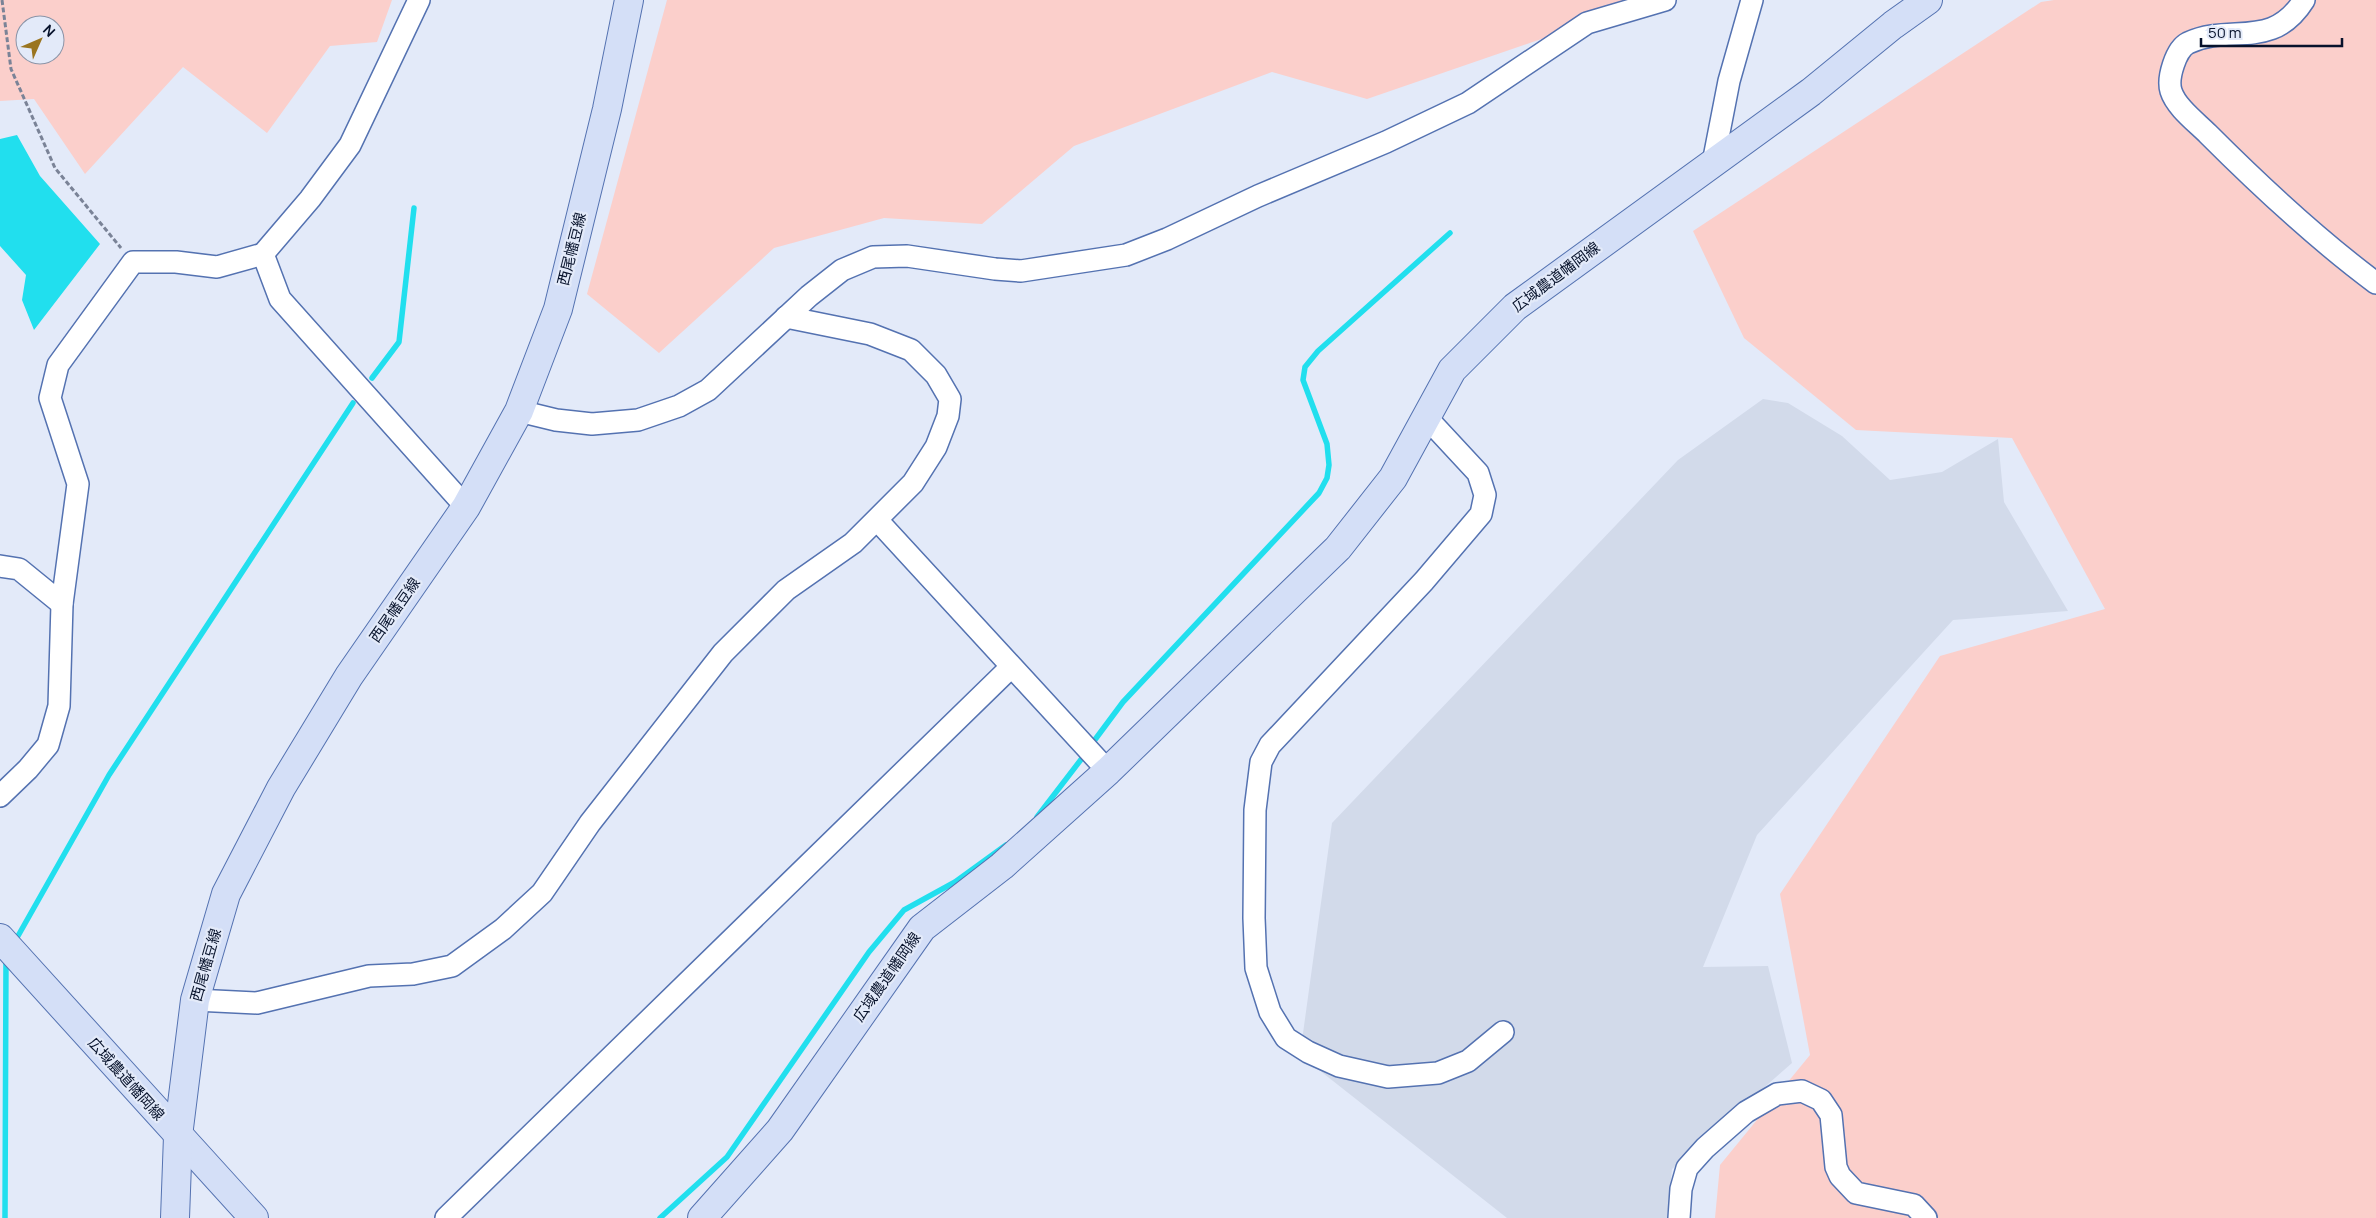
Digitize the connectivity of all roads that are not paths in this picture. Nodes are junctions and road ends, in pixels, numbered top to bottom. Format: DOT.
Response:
graph roads {
  1 [pos="419,0"];
  2 [pos="628,0"];
  3 [pos="1665,0"];
  4 [pos="1752,0"];
  5 [pos="1928,0"];
  6 [pos="2304,0"];
  7 [pos="1713,163"];
  8 [pos="263,254"];
  9 [pos="2376,282"];
  10 [pos="786,317"];
  11 [pos="519,411"];
  12 [pos="1426,417"];
  13 [pos="466,507"];
  14 [pos="878,521"];
  15 [pos="0,566"];
  16 [pos="62,604"];
  17 [pos="1011,668"];
  18 [pos="1103,765"];
  19 [pos="0,796"];
  20 [pos="1,939"];
  21 [pos="195,1000"];
  22 [pos="1503,1032"];
  23 [pos="178,1136"];
  24 [pos="175,1218"];
  25 [pos="254,1218"];
  26 [pos="446,1218"];
  27 [pos="702,1218"];
  28 [pos="1679,1218"];
  29 [pos="1926,1218"];
  1 -- 8 [label="street"];
  2 -- 11 [label="street, 西尾幡豆線"];
  3 -- 10 [label="street"];
  4 -- 7 [label="street"];
  5 -- 7 [label="street, 広域農道幡岡線"];
  6 -- 9 [label="street"];
  7 -- 12 [label="street, 広域農道幡岡線"];
  8 -- 13 [label="street"];
  8 -- 16 [label="street"];
  10 -- 11 [label="street"];
  10 -- 14 [label="street"];
  11 -- 13 [label="street, 西尾幡豆線"];
  12 -- 18 [label="street, 広域農道幡岡線"];
  12 -- 22 [label="street"];
  13 -- 21 [label="street, 西尾幡豆線"];
  14 -- 17 [label="street"];
  14 -- 21 [label="street"];
  15 -- 16 [label="street"];
  16 -- 19 [label="street"];
  17 -- 18 [label="street"];
  17 -- 26 [label="street"];
  18 -- 27 [label="street, 広域農道幡岡線"];
  20 -- 23 [label="street, 広域農道幡岡線"];
  21 -- 23 [label="street, 西尾幡豆線"];
  23 -- 24 [label="street, 西尾幡豆線"];
  23 -- 25 [label="street, 広域農道幡岡線"];
  28 -- 29 [label="street"];
}
